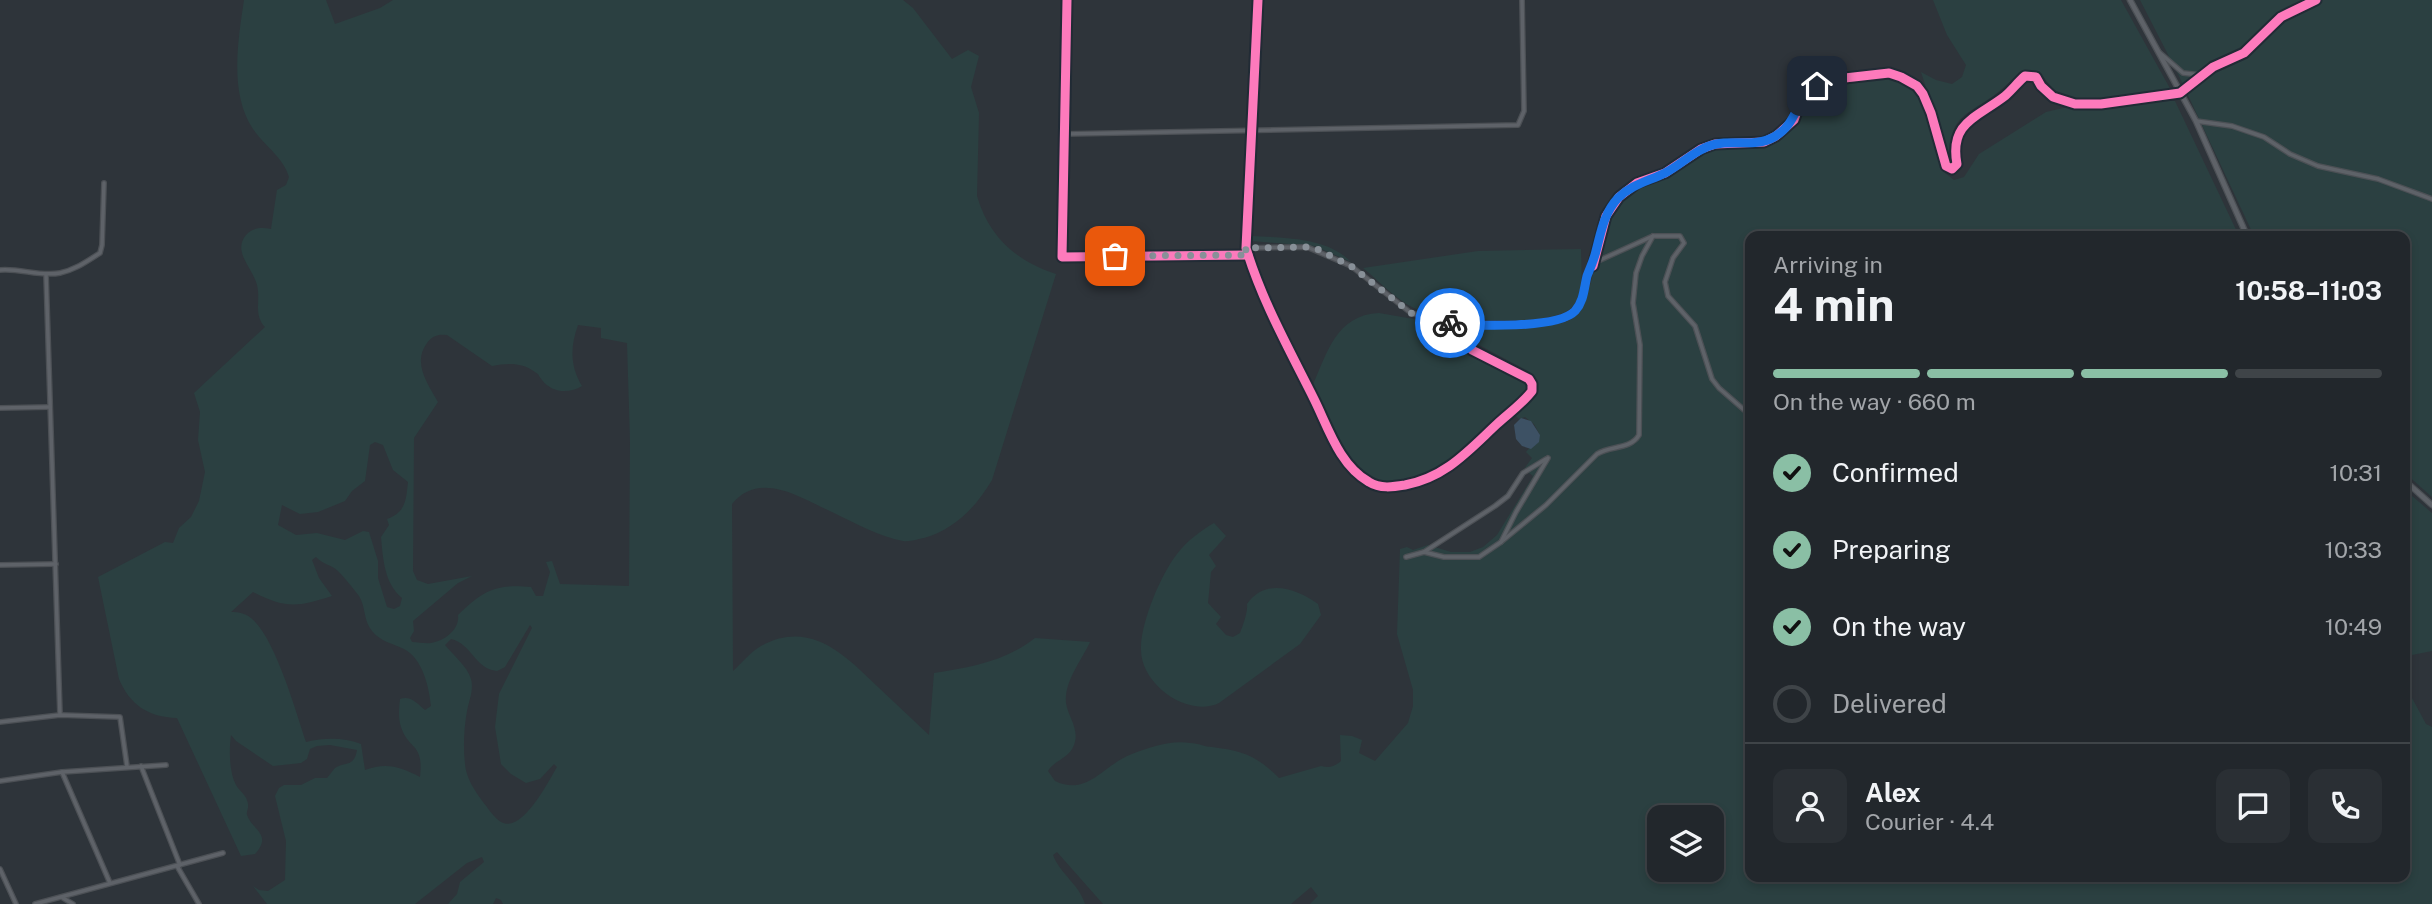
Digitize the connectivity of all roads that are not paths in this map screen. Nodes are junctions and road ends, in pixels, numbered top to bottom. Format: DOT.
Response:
graph roads {
  1 [pos="1067,0"];
  2 [pos="1258,0"];
  3 [pos="1522,0"];
  4 [pos="2130,0"];
  5 [pos="2316,0"];
  6 [pos="2159,52"];
  7 [pos="2203,75"];
  8 [pos="2180,93"];
  9 [pos="2196,121"];
  10 [pos="1250,130"];
  11 [pos="1064,134"];
  12 [pos="104,183"];
  13 [pos="2432,199"];
  14 [pos="2245,231"];
  15 [pos="1653,236"];
  16 [pos="1245,248"];
  17 [pos="1248,255"];
  18 [pos="1593,266"];
  19 [pos="0,270"];
  20 [pos="46,274"];
  21 [pos="1450,323"];
  22 [pos="50,407"];
  23 [pos="0,408"];
  24 [pos="1745,411"];
  25 [pos="2410,485"];
  26 [pos="2432,505"];
  27 [pos="1501,542"];
  28 [pos="1424,552"];
  29 [pos="1406,557"];
  30 [pos="56,564"];
  31 [pos="0,565"];
  32 [pos="60,715"];
  33 [pos="0,722"];
  34 [pos="166,765"];
  35 [pos="127,766"];
  36 [pos="141,766"];
  37 [pos="62,772"];
  38 [pos="0,781"];
  39 [pos="223,853"];
  40 [pos="178,865"];
  41 [pos="0,869"];
  42 [pos="110,884"];
  43 [pos="61,897"];
  44 [pos="16,904"];
  45 [pos="35,904"];
  46 [pos="73,904"];
  47 [pos="198,904"];
  1 -- 11 [label="street"];
  2 -- 10 [label="street"];
  3 -- 10 [label="street"];
  4 -- 6 [label="street"];
  5 -- 7 [label="street"];
  6 -- 7 [label="street"];
  6 -- 8 [label="street"];
  7 -- 8 [label="street"];
  8 -- 9 [label="street"];
  8 -- 18 [label="street"];
  9 -- 13 [label="street"];
  9 -- 14 [label="street"];
  10 -- 11 [label="street"];
  10 -- 16 [label="street"];
  11 -- 17 [label="street"];
  12 -- 20 [label="street"];
  15 -- 18 [label="street"];
  15 -- 24 [label="street"];
  15 -- 27 [label="street"];
  16 -- 17 [label="street"];
  16 -- 21 [label="street"];
  17 -- 21 [label="street"];
  18 -- 21 [label="street"];
  19 -- 20 [label="street"];
  20 -- 22 [label="street"];
  22 -- 23 [label="street"];
  22 -- 30 [label="street"];
  25 -- 26 [label="street"];
  27 -- 28 [label="street"];
  27 -- 28 [label="street"];
  28 -- 29 [label="street"];
  30 -- 31 [label="street"];
  30 -- 32 [label="street"];
  32 -- 33 [label="street"];
  32 -- 35 [label="street"];
  34 -- 36 [label="street"];
  35 -- 36 [label="street"];
  35 -- 37 [label="street"];
  36 -- 40 [label="street"];
  37 -- 38 [label="street"];
  37 -- 42 [label="street"];
  39 -- 40 [label="street"];
  40 -- 42 [label="street"];
  40 -- 47 [label="street"];
  41 -- 44 [label="street"];
  42 -- 43 [label="street"];
  43 -- 45 [label="street"];
  43 -- 46 [label="street"];
}
